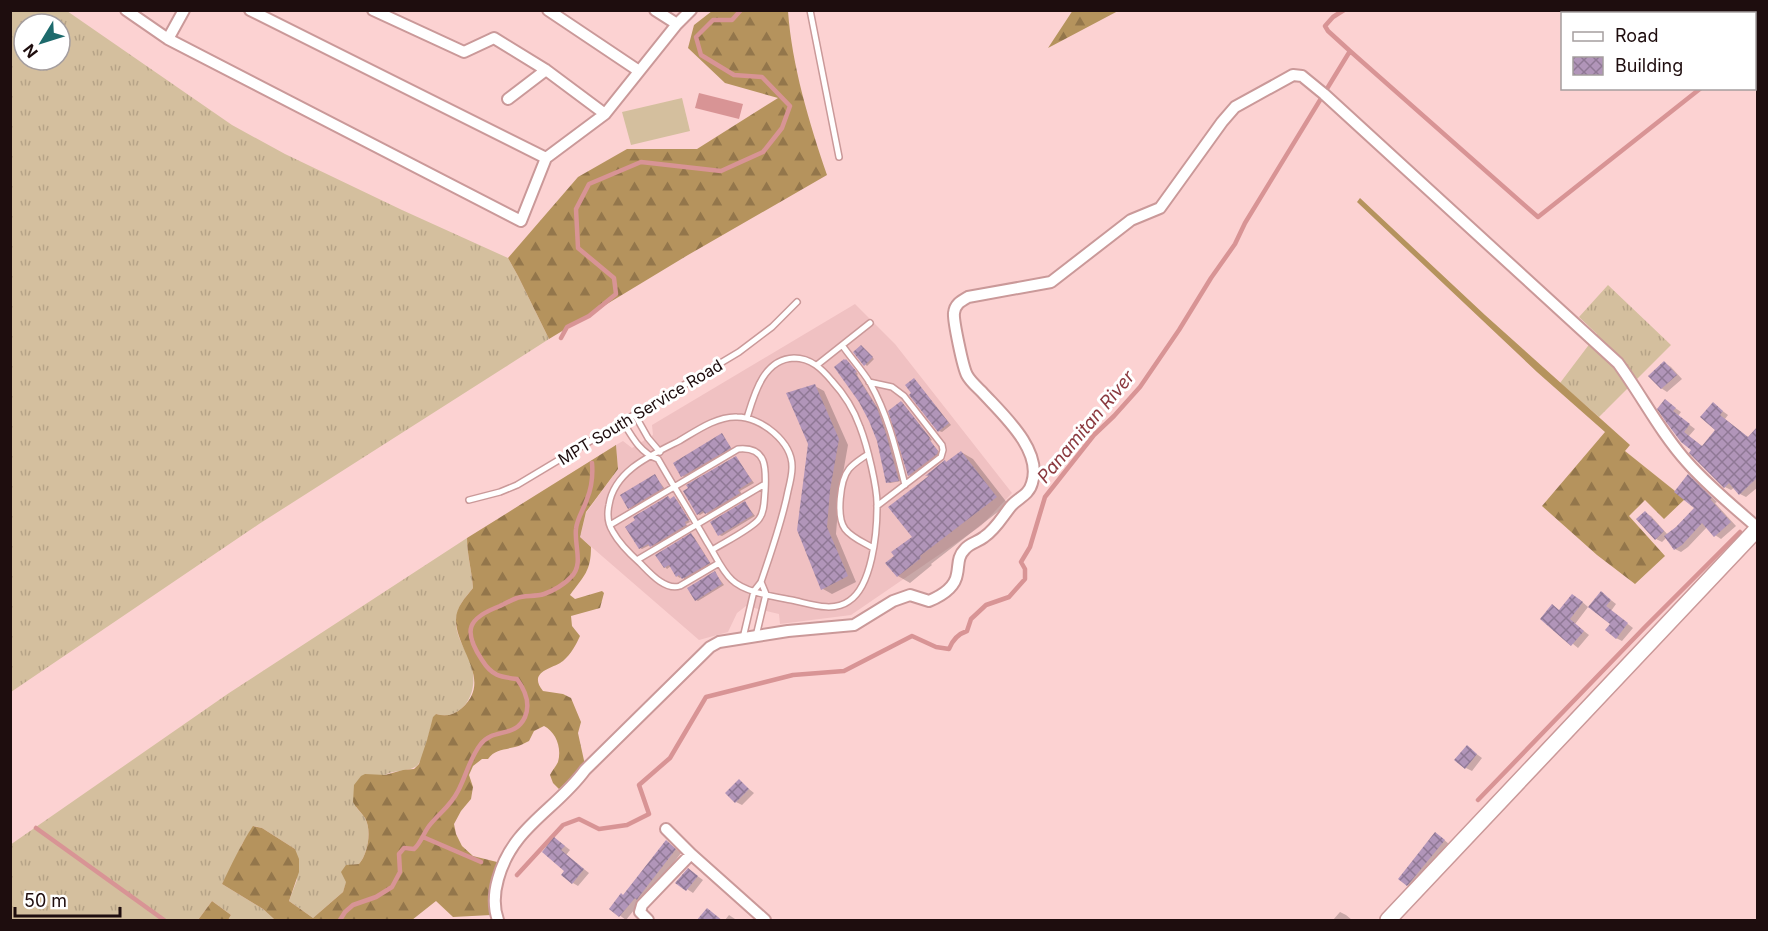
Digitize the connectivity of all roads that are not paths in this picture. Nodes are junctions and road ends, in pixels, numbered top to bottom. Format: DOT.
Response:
graph roads {
  1 [pos="126,10"];
  2 [pos="184,10"];
  3 [pos="373,10"];
  4 [pos="548,10"];
  5 [pos="656,10"];
  6 [pos="691,10"];
  7 [pos="810,10"];
  8 [pos="252,11"];
  9 [pos="677,24"];
  10 [pos="168,39"];
  11 [pos="546,70"];
  12 [pos="639,71"];
  13 [pos="508,99"];
  14 [pos="605,114"];
  15 [pos="546,158"];
  16 [pos="839,158"];
  17 [pos="797,302"];
  18 [pos="870,323"];
  19 [pos="842,345"];
  20 [pos="817,365"];
  21 [pos="869,382"];
  22 [pos="635,415"];
  23 [pos="747,418"];
  24 [pos="622,422"];
  25 [pos="661,451"];
  26 [pos="868,454"];
  27 [pos="650,457"];
  28 [pos="658,459"];
  29 [pos="765,484"];
  30 [pos="905,484"];
  31 [pos="674,486"];
  32 [pos="469,500"];
  33 [pos="878,506"];
  34 [pos="697,524"];
  35 [pos="610,525"];
  36 [pos="1758,528"];
  37 [pos="873,548"];
  38 [pos="712,550"];
  39 [pos="637,560"];
  40 [pos="719,563"];
  41 [pos="761,582"];
  42 [pos="754,591"];
  43 [pos="766,594"];
  44 [pos="756,636"];
  45 [pos="743,638"];
  46 [pos="666,829"];
  47 [pos="692,854"];
  48 [pos="498,921"];
  49 [pos="648,921"];
  50 [pos="765,921"];
  51 [pos="1388,921"];
  1 -- 10 [label="street"];
  2 -- 10 [label="street"];
  3 -- 11 [label="street"];
  4 -- 12 [label="street"];
  5 -- 9 [label="street"];
  6 -- 9 [label="street"];
  7 -- 16 [label="lane"];
  8 -- 15 [label="street"];
  9 -- 12 [label="street"];
  10 -- 15 [label="street"];
  11 -- 13 [label="street"];
  11 -- 14 [label="street"];
  12 -- 14 [label="street"];
  14 -- 15 [label="street"];
  17 -- 22 [label="lane, MPT South Service Road"];
  18 -- 19 [label="lane"];
  19 -- 20 [label="lane"];
  19 -- 21 [label="lane"];
  20 -- 23 [label="lane"];
  20 -- 26 [label="lane"];
  21 -- 30 [label="lane"];
  21 -- 30 [label="lane"];
  22 -- 24 [label="lane, MPT South Service Road"];
  22 -- 25 [label="lane"];
  23 -- 25 [label="lane"];
  23 -- 41 [label="lane"];
  24 -- 27 [label="lane"];
  24 -- 32 [label="lane, MPT South Service Road"];
  25 -- 27 [label="lane"];
  25 -- 28 [label="lane"];
  26 -- 33 [label="lane"];
  26 -- 37 [label="lane"];
  27 -- 28 [label="lane"];
  27 -- 35 [label="lane"];
  28 -- 31 [label="lane"];
  29 -- 31 [label="lane"];
  29 -- 34 [label="lane"];
  29 -- 38 [label="lane"];
  30 -- 33 [label="lane"];
  31 -- 34 [label="lane"];
  31 -- 35 [label="lane"];
  33 -- 37 [label="lane"];
  34 -- 38 [label="lane"];
  34 -- 39 [label="lane"];
  35 -- 39 [label="lane"];
  36 -- 44 [label="street"];
  36 -- 51 [label="street"];
  37 -- 43 [label="lane"];
  38 -- 40 [label="lane"];
  39 -- 40 [label="lane"];
  40 -- 42 [label="lane"];
  41 -- 42 [label="lane"];
  41 -- 43 [label="lane"];
  42 -- 43 [label="lane"];
  42 -- 45 [label="lane"];
  43 -- 44 [label="lane"];
  44 -- 45 [label="street"];
  45 -- 48 [label="street"];
  46 -- 47 [label="street"];
  47 -- 49 [label="street"];
  47 -- 50 [label="street"];
}
